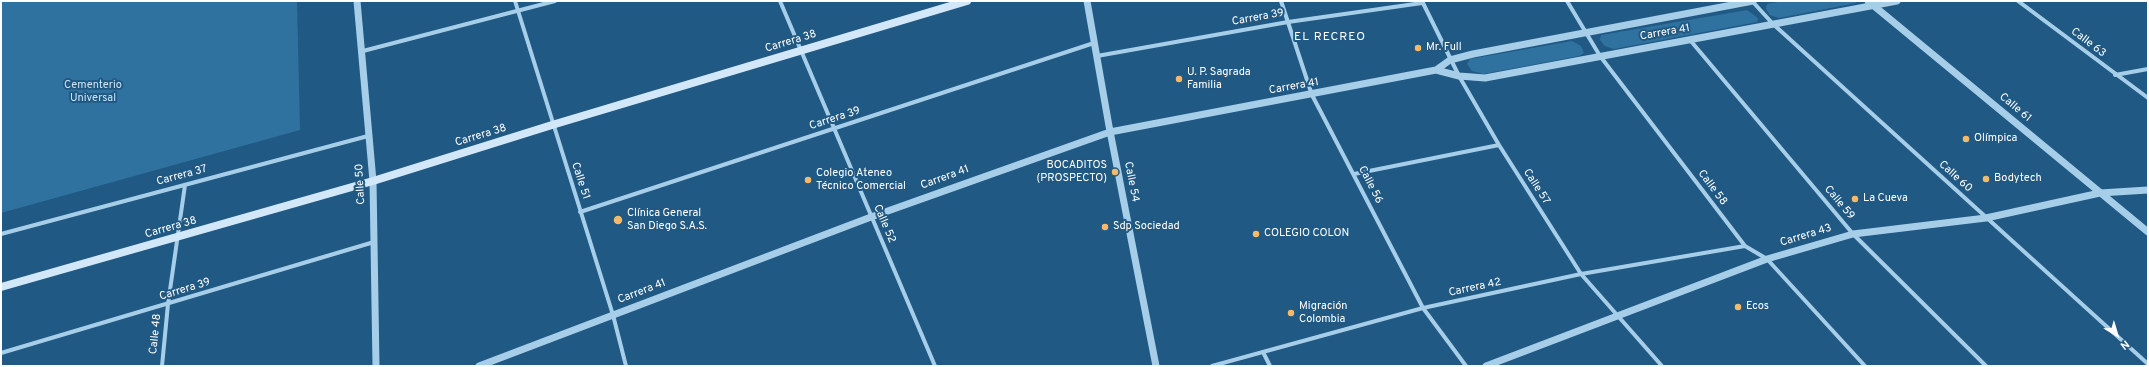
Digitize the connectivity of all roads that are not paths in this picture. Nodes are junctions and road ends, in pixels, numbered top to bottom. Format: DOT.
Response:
graph roads {
  1 [pos="357,1"];
  2 [pos="515,1"];
  3 [pos="555,1"];
  4 [pos="780,1"];
  5 [pos="967,1"];
  6 [pos="1087,1"];
  7 [pos="1281,1"];
  8 [pos="1566,1"];
  9 [pos="1752,1"];
  10 [pos="1897,1"];
  11 [pos="2018,1"];
  12 [pos="1422,2"];
  13 [pos="1870,3"];
  14 [pos="517,11"];
  15 [pos="1288,22"];
  16 [pos="1773,24"];
  17 [pos="1584,34"];
  18 [pos="1690,40"];
  19 [pos="1095,43"];
  20 [pos="363,51"];
  21 [pos="800,51"];
  22 [pos="1097,56"];
  23 [pos="1600,56"];
  24 [pos="1450,60"];
  25 [pos="2148,69"];
  26 [pos="1436,70"];
  27 [pos="2115,75"];
  28 [pos="1459,76"];
  29 [pos="1312,95"];
  30 [pos="2148,98"];
  31 [pos="552,125"];
  32 [pos="834,129"];
  33 [pos="1110,132"];
  34 [pos="368,136"];
  35 [pos="1499,145"];
  36 [pos="1354,174"];
  37 [pos="373,181"];
  38 [pos="185,185"];
  39 [pos="2148,190"];
  40 [pos="2100,193"];
  41 [pos="580,212"];
  42 [pos="871,217"];
  43 [pos="1986,218"];
  44 [pos="2148,232"];
  45 [pos="1,234"];
  46 [pos="1853,234"];
  47 [pos="178,237"];
  48 [pos="374,242"];
  49 [pos="1745,246"];
  50 [pos="1767,259"];
  51 [pos="1581,274"];
  52 [pos="1,287"];
  53 [pos="168,304"];
  54 [pos="1423,308"];
  55 [pos="612,315"];
  56 [pos="1620,316"];
  57 [pos="1263,352"];
  58 [pos="1,354"];
  59 [pos="2148,364"];
  60 [pos="162,366"];
  61 [pos="376,366"];
  62 [pos="479,366"];
  63 [pos="626,366"];
  64 [pos="935,366"];
  65 [pos="1156,366"];
  66 [pos="1212,366"];
  67 [pos="1270,366"];
  68 [pos="1466,366"];
  69 [pos="1486,366"];
  70 [pos="1662,366"];
  71 [pos="1865,366"];
  72 [pos="1986,366"];
  1 -- 20 [label="street, Calle 50"];
  2 -- 14 [label="street, Calle 51"];
  3 -- 14 [label="street"];
  4 -- 21 [label="street, Calle 52"];
  5 -- 21 [label="main road, Carrera 38"];
  6 -- 19 [label="street, Calle 54"];
  7 -- 15 [label="street, Calle 56"];
  8 -- 17 [label="street, Calle 58"];
  9 -- 16 [label="street, Calle 60"];
  9 -- 17 [label="street, Carrera 41"];
  10 -- 13 [label="street, Carrera 41"];
  11 -- 27 [label="street, Calle 63"];
  12 -- 15 [label="street, Carrera 39"];
  12 -- 24 [label="street, Calle 57"];
  13 -- 16 [label="street, Carrera 41"];
  13 -- 40 [label="street, Calle 61"];
  14 -- 20 [label="street"];
  14 -- 31 [label="street, Calle 51"];
  15 -- 22 [label="street, Carrera 39"];
  15 -- 29 [label="street, Calle 56"];
  16 -- 18 [label="street, Carrera 41"];
  16 -- 43 [label="street, Calle 60"];
  17 -- 23 [label="street, Calle 58"];
  17 -- 24 [label="street, Carrera 41"];
  18 -- 23 [label="street, Carrera 41"];
  18 -- 46 [label="street, Calle 59"];
  19 -- 22 [label="street, Calle 54"];
  19 -- 32 [label="street, Carrera 39"];
  20 -- 34 [label="street, Calle 50"];
  21 -- 31 [label="main road, Carrera 38"];
  21 -- 32 [label="street, Calle 52"];
  22 -- 33 [label="street, Calle 54"];
  23 -- 28 [label="street, Carrera 41"];
  23 -- 49 [label="street, Calle 58"];
  24 -- 26 [label="street, Carrera 41"];
  24 -- 28 [label="street, Calle 57"];
  25 -- 27 [label="street"];
  26 -- 28 [label="street, Carrera 41"];
  26 -- 29 [label="street, Carrera 41"];
  27 -- 30 [label="street, Calle 63"];
  28 -- 35 [label="street, Calle 57"];
  29 -- 33 [label="street, Carrera 41"];
  29 -- 36 [label="street, Calle 56"];
  31 -- 37 [label="main road, Carrera 38"];
  31 -- 41 [label="street, Calle 51"];
  32 -- 41 [label="street, Carrera 39"];
  32 -- 42 [label="street, Calle 52"];
  33 -- 42 [label="street, Carrera 41"];
  33 -- 65 [label="street, Calle 54"];
  34 -- 37 [label="street, Calle 50"];
  34 -- 38 [label="street, Carrera 37"];
  35 -- 36 [label="street"];
  35 -- 51 [label="street, Calle 57"];
  36 -- 54 [label="street, Calle 56"];
  37 -- 47 [label="main road, Carrera 38"];
  37 -- 48 [label="street, Calle 50"];
  38 -- 45 [label="street, Carrera 37"];
  38 -- 47 [label="street, Calle 48"];
  39 -- 40 [label="street, Carrera 43"];
  40 -- 43 [label="street, Carrera 43"];
  40 -- 44 [label="street, Calle 61"];
  41 -- 55 [label="street, Calle 51"];
  42 -- 55 [label="street, Carrera 41"];
  42 -- 64 [label="street, Calle 52"];
  43 -- 46 [label="street, Carrera 43"];
  43 -- 59 [label="street, Calle 60"];
  46 -- 50 [label="street, Carrera 43"];
  46 -- 72 [label="street, Calle 59"];
  47 -- 52 [label="main road, Carrera 38"];
  47 -- 53 [label="street, Calle 48"];
  48 -- 53 [label="street, Carrera 39"];
  48 -- 61 [label="street, Calle 50"];
  49 -- 50 [label="street, Calle 58"];
  49 -- 51 [label="street, Carrera 42"];
  50 -- 56 [label="street, Carrera 43"];
  50 -- 71 [label="street, Calle 58"];
  51 -- 54 [label="street, Carrera 42"];
  51 -- 56 [label="street, Calle 57"];
  53 -- 58 [label="street, Carrera 39"];
  53 -- 60 [label="street, Calle 48"];
  54 -- 57 [label="street, Carrera 42"];
  54 -- 68 [label="street, Calle 56"];
  55 -- 62 [label="street, Carrera 41"];
  55 -- 63 [label="street, Calle 51"];
  56 -- 69 [label="street, Carrera 43"];
  56 -- 70 [label="street, Calle 57"];
  57 -- 66 [label="street, Carrera 42"];
  57 -- 67 [label="street"];
}
